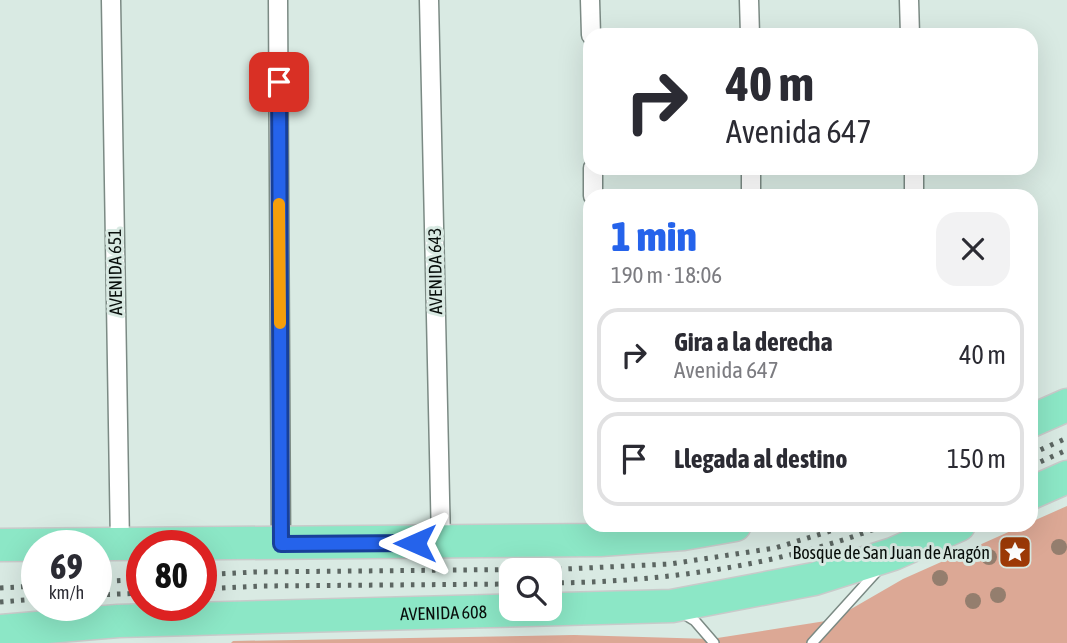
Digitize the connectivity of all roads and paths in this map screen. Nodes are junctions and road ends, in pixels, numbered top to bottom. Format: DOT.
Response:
graph roads {
  1 [pos="111,0"];
  2 [pos="278,0"];
  3 [pos="429,0"];
  4 [pos="590,0"];
  5 [pos="749,0"];
  6 [pos="909,0"];
  7 [pos="591,28"];
  8 [pos="750,28"];
  9 [pos="910,28"];
  10 [pos="1067,405"];
  11 [pos="1038,418"];
  12 [pos="1067,477"];
  13 [pos="1038,490"];
  14 [pos="695,532"];
  15 [pos="943,532"];
  16 [pos="599,533"];
  17 [pos="441,543"];
  18 [pos="281,544"];
  19 [pos="0,545"];
  20 [pos="120,545"];
  21 [pos="893,554"];
  22 [pos="672,606"];
  23 [pos="0,631"];
  24 [pos="714,643"];
  25 [pos="812,643"];
  1 -- 20 [label="street, AVENIDA 651"];
  2 -- 18 [label="street"];
  3 -- 17 [label="street, AVENIDA 643"];
  4 -- 7 [label="street"];
  5 -- 8 [label="street"];
  6 -- 9 [label="street"];
  10 -- 11 [label="highway"];
  12 -- 13 [label="highway"];
  14 -- 16 [label="highway"];
  15 -- 21 [label="highway, AVENIDA 608"];
  16 -- 17 [label="highway"];
  17 -- 18 [label="highway"];
  18 -- 20 [label="highway"];
  19 -- 20 [label="highway"];
  21 -- 22 [label="highway, AVENIDA 608"];
  21 -- 25 [label="lane"];
  22 -- 23 [label="highway, AVENIDA 608"];
  22 -- 24 [label="lane"];
}
